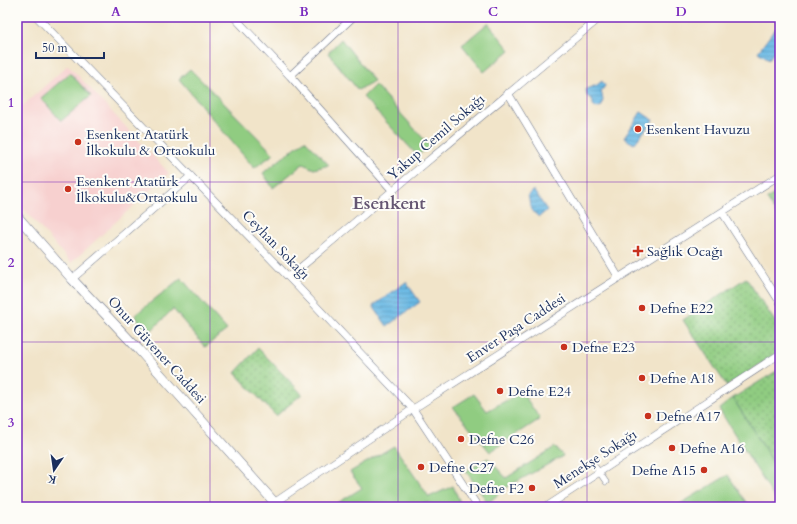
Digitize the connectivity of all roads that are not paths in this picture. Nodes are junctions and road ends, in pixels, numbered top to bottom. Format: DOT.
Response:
graph roads {
  1 [pos="37,17"];
  2 [pos="234,17"];
  3 [pos="353,17"];
  4 [pos="601,17"];
  5 [pos="290,76"];
  6 [pos="508,93"];
  7 [pos="780,175"];
  8 [pos="191,176"];
  9 [pos="393,191"];
  10 [pos="722,212"];
  11 [pos="17,216"];
  12 [pos="289,277"];
  13 [pos="619,278"];
  14 [pos="72,279"];
  15 [pos="780,302"];
  16 [pos="780,354"];
  17 [pos="413,409"];
  18 [pos="592,462"];
  19 [pos="599,472"];
  20 [pos="606,482"];
  21 [pos="272,505"];
  22 [pos="478,507"];
  23 [pos="546,507"];
  1 -- 8 [label="street, Ceyhan Sokağı"];
  2 -- 5 [label="street"];
  3 -- 5 [label="street"];
  4 -- 6 [label="street, Yakup Cemil Sokağı"];
  5 -- 9 [label="street"];
  6 -- 9 [label="street, Yakup Cemil Sokağı"];
  6 -- 13 [label="street"];
  7 -- 10 [label="street, Enver Paşa Caddesi"];
  8 -- 12 [label="street, Ceyhan Sokağı"];
  8 -- 14 [label="street"];
  9 -- 12 [label="street, Yakup Cemil Sokağı"];
  10 -- 13 [label="street, Enver Paşa Caddesi"];
  10 -- 15 [label="street"];
  11 -- 14 [label="street, Onur Güvener Caddesi"];
  12 -- 17 [label="street, Ceyhan Sokağı"];
  13 -- 17 [label="street, Enver Paşa Caddesi"];
  14 -- 21 [label="street, Onur Güvener Caddesi"];
  16 -- 19 [label="street, Menekşe Sokağı"];
  17 -- 21 [label="street, Enver Paşa Caddesi"];
  17 -- 22 [label="street, Ceyhan Sokağı"];
  18 -- 19 [label="street"];
  19 -- 20 [label="street"];
  19 -- 23 [label="street, Menekşe Sokağı"];
}
